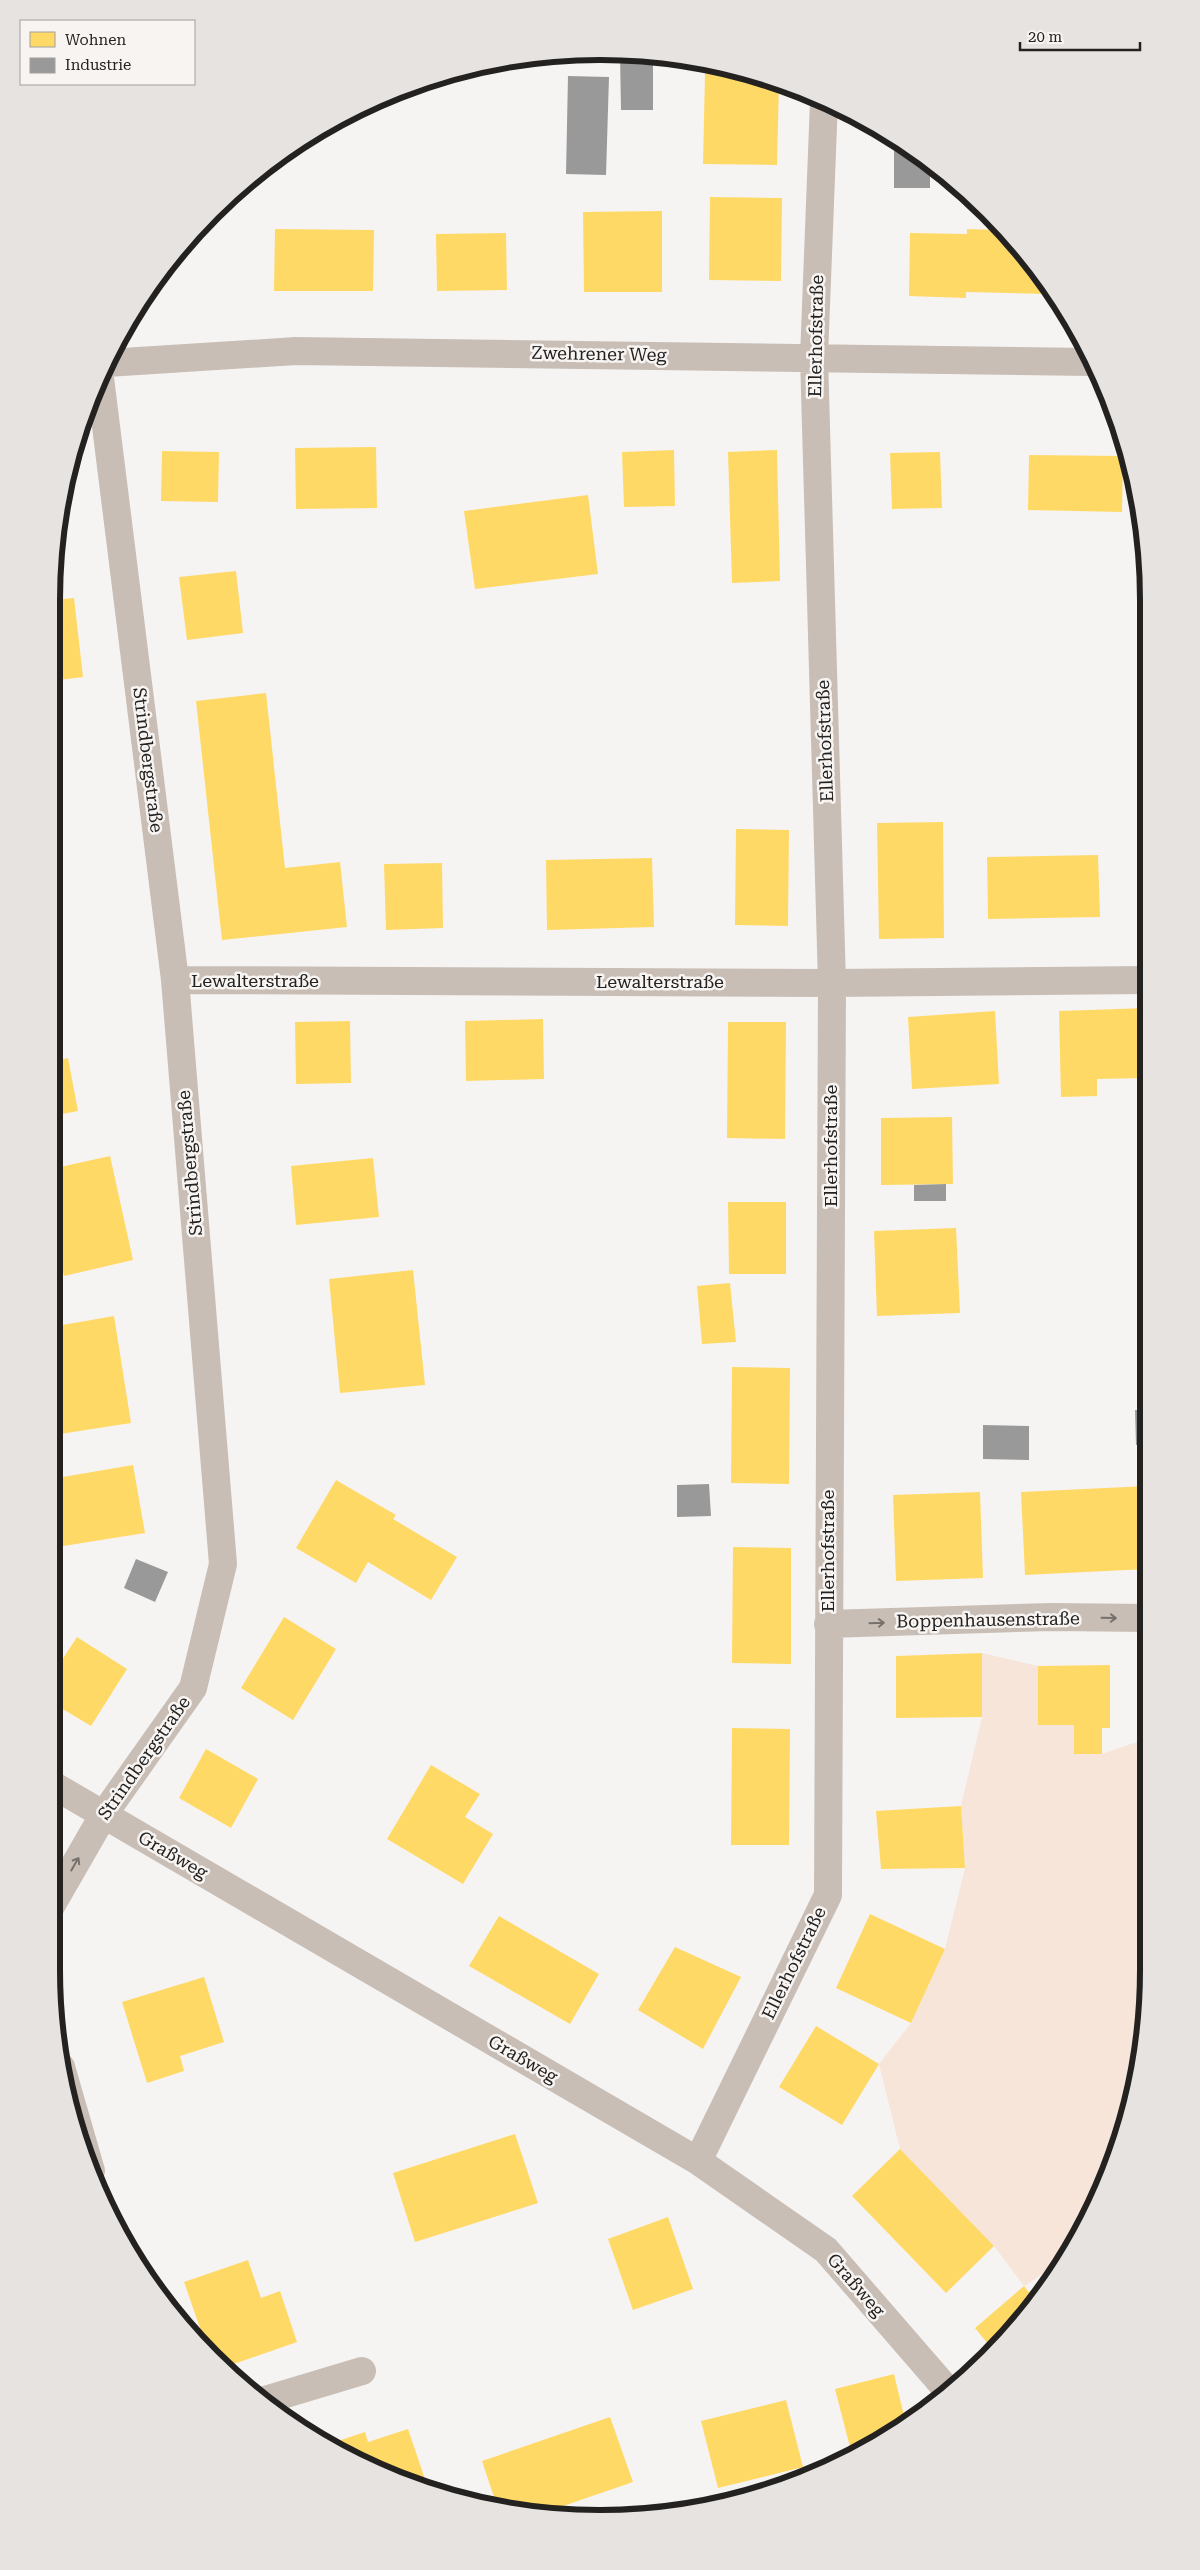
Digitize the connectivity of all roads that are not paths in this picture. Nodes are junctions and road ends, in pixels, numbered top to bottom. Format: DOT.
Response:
graph roads {
  1 [pos="824,109"];
  2 [pos="814,357"];
  3 [pos="115,362"];
  4 [pos="1084,362"];
  5 [pos="102,392"];
  6 [pos="175,980"];
  7 [pos="1140,980"];
  8 [pos="832,983"];
  9 [pos="1140,1618"];
  10 [pos="828,1624"];
  11 [pos="60,1789"];
  12 [pos="104,1814"];
  13 [pos="60,1890"];
  14 [pos="698,2161"];
  15 [pos="362,2371"];
  16 [pos="943,2386"];
  17 [pos="271,2398"];
  1 -- 2 [label="street, Ellerhofstraße"];
  2 -- 3 [label="street, Zwehrener Weg"];
  2 -- 4 [label="street, Zwehrener Weg"];
  2 -- 8 [label="street, Ellerhofstraße"];
  5 -- 6 [label="street, Strindbergstraße"];
  6 -- 8 [label="street, Lewalterstraße"];
  6 -- 12 [label="street, Strindbergstraße"];
  7 -- 8 [label="street, Lewalterstraße"];
  8 -- 10 [label="street, Ellerhofstraße"];
  10 -- 9 [label="street, Boppenhausenstraße, one-way"];
  10 -- 14 [label="street, Ellerhofstraße"];
  11 -- 12 [label="street, Graßweg"];
  13 -- 12 [label="street, Strindbergstraße, one-way"];
  12 -- 14 [label="street, Graßweg"];
  14 -- 16 [label="street, Graßweg"];
  15 -- 17 [label="street"];
}
